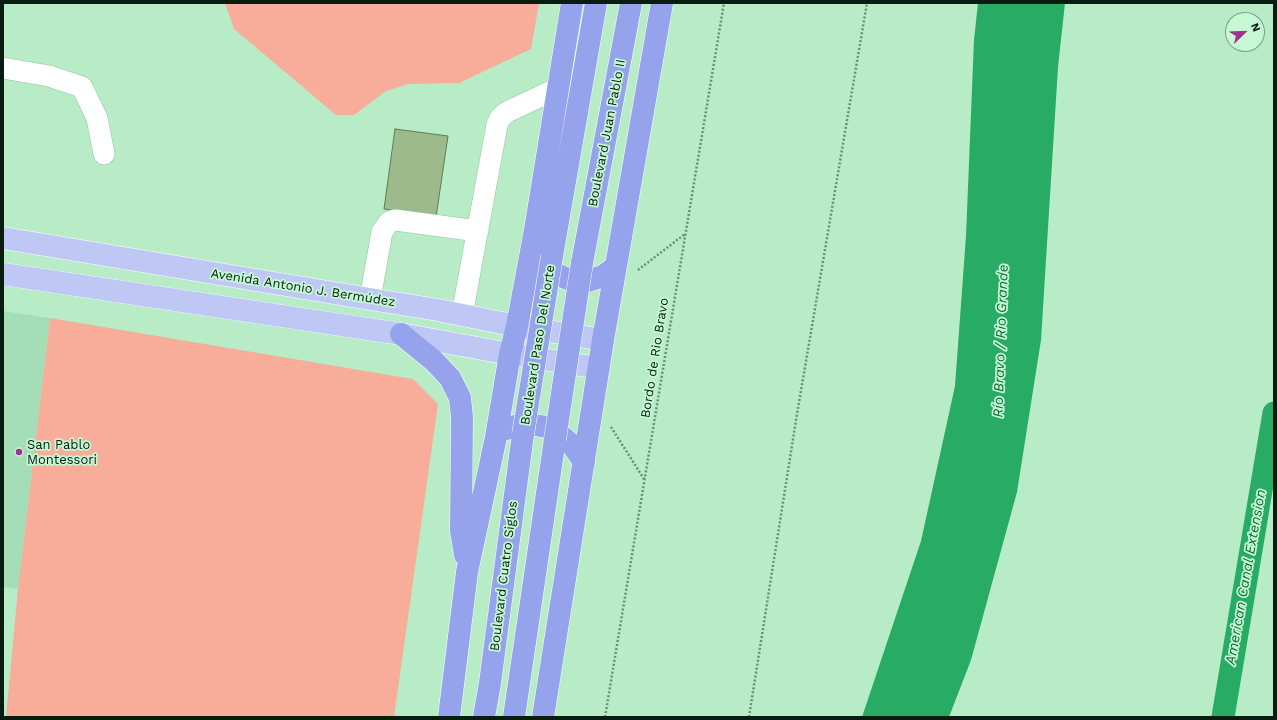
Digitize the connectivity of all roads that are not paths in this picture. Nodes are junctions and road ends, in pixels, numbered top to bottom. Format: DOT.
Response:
graph roads {
  1 [pos="572,3"];
  2 [pos="596,3"];
  3 [pos="631,3"];
  4 [pos="662,3"];
  5 [pos="3,68"];
  6 [pos="558,88"];
  7 [pos="104,154"];
  8 [pos="478,231"];
  9 [pos="3,238"];
  10 [pos="533,238"];
  11 [pos="615,267"];
  12 [pos="3,274"];
  13 [pos="370,298"];
  14 [pos="462,315"];
  15 [pos="517,326"];
  16 [pos="401,334"];
  17 [pos="603,340"];
  18 [pos="510,354"];
  19 [pos="599,368"];
  20 [pos="523,434"];
  21 [pos="496,437"];
  22 [pos="584,462"];
  23 [pos="467,572"];
  24 [pos="449,717"];
  25 [pos="484,717"];
  26 [pos="514,717"];
  27 [pos="543,717"];
  1 -- 6 [label="highway"];
  2 -- 20 [label="highway, Boulevard Paso Del Norte, bridge"];
  3 -- 26 [label="highway, Boulevard Juan Pablo II, bridge"];
  4 -- 11 [label="highway"];
  5 -- 7 [label="street"];
  6 -- 8 [label="street"];
  6 -- 10 [label="highway"];
  8 -- 13 [label="street"];
  8 -- 14 [label="street"];
  9 -- 13 [label="main road, Avenida Antonio J. Bermúdez"];
  10 -- 11 [label="highway"];
  10 -- 15 [label="highway"];
  11 -- 17 [label="highway"];
  12 -- 16 [label="main road"];
  13 -- 14 [label="main road, Avenida Antonio J. Bermúdez"];
  14 -- 15 [label="main road, Avenida Antonio J. Bermúdez"];
  15 -- 17 [label="main road, Avenida Antonio J. Bermúdez"];
  15 -- 18 [label="highway"];
  16 -- 18 [label="main road"];
  16 -- 23 [label="highway"];
  17 -- 19 [label="highway"];
  18 -- 19 [label="main road"];
  18 -- 21 [label="highway"];
  19 -- 22 [label="highway"];
  20 -- 25 [label="highway, Boulevard Cuatro Siglos"];
  21 -- 22 [label="highway"];
  21 -- 23 [label="highway"];
  22 -- 27 [label="highway"];
  23 -- 24 [label="highway"];
}
